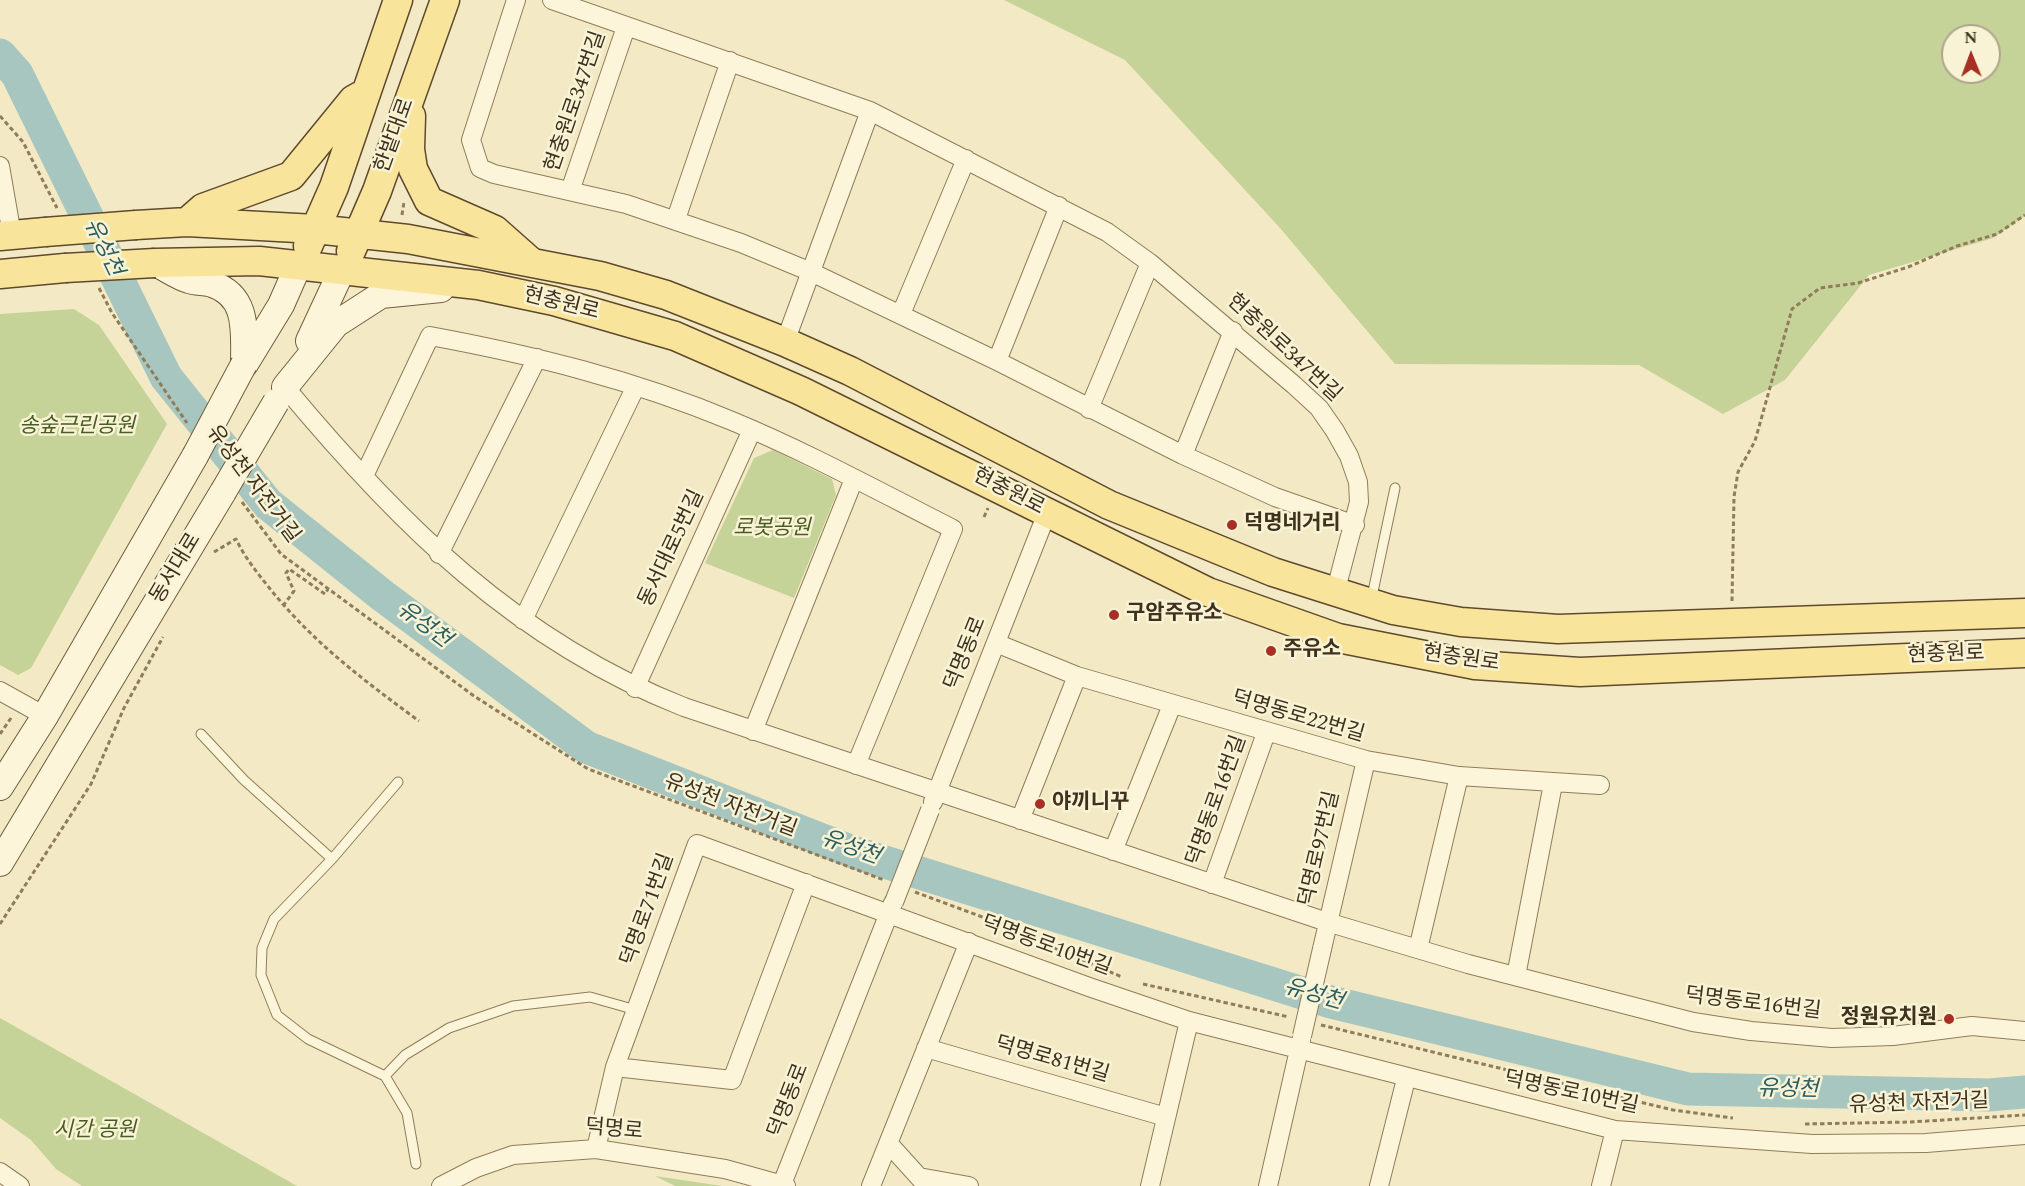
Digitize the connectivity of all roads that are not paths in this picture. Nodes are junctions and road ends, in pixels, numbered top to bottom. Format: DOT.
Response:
graph roads {
  1 [pos="398,0"];
  2 [pos="445,0"];
  3 [pos="516,0"];
  4 [pos="552,0"];
  5 [pos="626,27"];
  6 [pos="730,61"];
  7 [pos="367,92"];
  8 [pos="411,94"];
  9 [pos="870,111"];
  10 [pos="966,159"];
  11 [pos="0,166"];
  12 [pos="570,191"];
  13 [pos="1059,206"];
  14 [pos="676,219"];
  15 [pos="187,222"];
  16 [pos="315,229"];
  17 [pos="358,234"];
  18 [pos="6,235"];
  19 [pos="530,261"];
  20 [pos="155,262"];
  21 [pos="299,264"];
  22 [pos="1150,264"];
  23 [pos="342,270"];
  24 [pos="811,272"];
  25 [pos="0,274"];
  26 [pos="478,285"];
  27 [pos="902,314"];
  28 [pos="1233,331"];
  29 [pos="785,342"];
  30 [pos="537,358"];
  31 [pos="997,361"];
  32 [pos="244,364"];
  33 [pos="636,386"];
  34 [pos="281,394"];
  35 [pos="1089,409"];
  36 [pos="752,430"];
  37 [pos="1182,455"];
  38 [pos="364,476"];
  39 [pos="854,479"];
  40 [pos="1395,488"];
  41 [pos="1047,513"];
  42 [pos="1355,525"];
  43 [pos="439,554"];
  44 [pos="1335,592"];
  45 [pos="1370,603"];
  46 [pos="2025,613"];
  47 [pos="523,620"];
  48 [pos="996,643"];
  49 [pos="2025,653"];
  50 [pos="1077,676"];
  51 [pos="635,688"];
  52 [pos="0,691"];
  53 [pos="1172,705"];
  54 [pos="45,716"];
  55 [pos="753,731"];
  56 [pos="1266,733"];
  57 [pos="201,734"];
  58 [pos="1366,760"];
  59 [pos="856,765"];
  60 [pos="1459,776"];
  61 [pos="398,782"];
  62 [pos="1553,784"];
  63 [pos="1600,785"];
  64 [pos="0,787"];
  65 [pos="936,792"];
  66 [pos="1020,820"];
  67 [pos="1113,851"];
  68 [pos="332,859"];
  69 [pos="0,863"];
  70 [pos="806,884"];
  71 [pos="1212,884"];
  72 [pos="896,901"];
  73 [pos="1327,922"];
  74 [pos="969,942"];
  75 [pos="1418,949"];
  76 [pos="1516,976"];
  77 [pos="636,1010"];
  78 [pos="1190,1021"];
  79 [pos="2025,1030"];
  80 [pos="1305,1037"];
  81 [pos="926,1048"];
  82 [pos="615,1067"];
  83 [pos="385,1076"];
  84 [pos="1406,1078"];
  85 [pos="1166,1118"];
  86 [pos="1615,1130"];
  87 [pos="2025,1135"];
  88 [pos="889,1144"];
  89 [pos="596,1149"];
  90 [pos="416,1164"];
  91 [pos="0,1172"];
  92 [pos="923,1181"];
  93 [pos="784,1185"];
  94 [pos="20,1186"];
  95 [pos="441,1186"];
  96 [pos="871,1186"];
  97 [pos="969,1186"];
  98 [pos="1150,1186"];
  99 [pos="1269,1186"];
  100 [pos="1379,1186"];
  101 [pos="1601,1186"];
  1 -- 7 [label="main road, 한밭대로"];
  2 -- 8 [label="main road, 한밭대로"];
  3 -- 12 [label="street"];
  4 -- 5 [label="street, 현충원로347번길"];
  5 -- 6 [label="street, 현충원로347번길"];
  5 -- 12 [label="street, 현충원로347번길"];
  6 -- 9 [label="street, 현충원로347번길"];
  6 -- 14 [label="street"];
  7 -- 15 [label="main road"];
  7 -- 16 [label="main road, 한밭대로"];
  8 -- 17 [label="main road, 한밭대로"];
  8 -- 19 [label="main road"];
  9 -- 10 [label="street, 현충원로347번길"];
  9 -- 24 [label="street"];
  10 -- 13 [label="street, 현충원로347번길"];
  10 -- 27 [label="street"];
  11 -- 18 [label="street"];
  12 -- 14 [label="street"];
  13 -- 22 [label="street, 현충원로347번길"];
  13 -- 31 [label="street"];
  14 -- 24 [label="street"];
  15 -- 16 [label="main road, 현충원로"];
  15 -- 18 [label="main road, 현충원로, bridge"];
  16 -- 17 [label="main road, 현충원로"];
  16 -- 21 [label="main road, 한밭대로"];
  17 -- 19 [label="main road, 현충원로"];
  17 -- 23 [label="main road, 한밭대로"];
  19 -- 29 [label="main road, 현충원로"];
  20 -- 21 [label="main road, 현충원로"];
  20 -- 25 [label="main road, 현충원로, bridge"];
  20 -- 32 [label="street"];
  21 -- 23 [label="main road, 현충원로"];
  21 -- 32 [label="street, 동서대로"];
  22 -- 28 [label="street, 현충원로347번길"];
  22 -- 35 [label="street"];
  23 -- 26 [label="main road, 현충원로"];
  23 -- 34 [label="street, 동서대로"];
  24 -- 27 [label="street"];
  24 -- 29 [label="street"];
  26 -- 34 [label="street"];
  26 -- 41 [label="main road, 현충원로"];
  27 -- 31 [label="street"];
  28 -- 37 [label="street"];
  28 -- 42 [label="street, 현충원로347번길"];
  29 -- 44 [label="main road, 현충원로"];
  30 -- 33 [label="street"];
  30 -- 38 [label="street"];
  30 -- 43 [label="street"];
  31 -- 35 [label="street"];
  32 -- 54 [label="street, 동서대로, bridge"];
  33 -- 36 [label="street"];
  33 -- 47 [label="street"];
  34 -- 38 [label="street"];
  34 -- 69 [label="street, 동서대로, bridge"];
  35 -- 37 [label="street"];
  36 -- 39 [label="street"];
  36 -- 51 [label="street, 동서대로5번길"];
  37 -- 42 [label="street"];
  38 -- 43 [label="street"];
  39 -- 55 [label="street"];
  39 -- 59 [label="street"];
  40 -- 45 [label="lane"];
  41 -- 48 [label="street, 덕명동로"];
  41 -- 49 [label="main road, 현충원로"];
  42 -- 44 [label="street, 현충원로347번길"];
  43 -- 47 [label="street"];
  44 -- 45 [label="main road, 현충원로"];
  45 -- 46 [label="main road, 현충원로"];
  47 -- 51 [label="street"];
  48 -- 50 [label="street, 덕명동로22번길"];
  48 -- 65 [label="street, 덕명동로"];
  50 -- 53 [label="street, 덕명동로22번길"];
  50 -- 66 [label="street"];
  51 -- 55 [label="street"];
  52 -- 54 [label="street"];
  53 -- 56 [label="street, 덕명동로22번길"];
  53 -- 67 [label="street"];
  54 -- 64 [label="street, 동서대로"];
  55 -- 59 [label="street"];
  56 -- 58 [label="street, 덕명동로22번길"];
  56 -- 71 [label="street, 덕명동로16번길"];
  57 -- 68 [label="lane"];
  58 -- 60 [label="street, 덕명동로22번길"];
  58 -- 73 [label="street, 덕명로97번길"];
  59 -- 65 [label="street"];
  60 -- 62 [label="street, 덕명동로22번길"];
  60 -- 75 [label="street"];
  61 -- 68 [label="lane"];
  62 -- 63 [label="street, 덕명동로22번길"];
  62 -- 76 [label="street"];
  65 -- 66 [label="street, 덕명동로16번길"];
  65 -- 72 [label="street, 덕명동로, bridge"];
  66 -- 67 [label="street, 덕명동로16번길"];
  67 -- 71 [label="street, 덕명동로16번길"];
  68 -- 83 [label="lane"];
  70 -- 72 [label="street, 덕명로71번길"];
  70 -- 77 [label="street, 덕명로71번길"];
  70 -- 82 [label="street"];
  71 -- 73 [label="street, 덕명동로16번길"];
  72 -- 74 [label="street, 덕명동로10번길"];
  72 -- 93 [label="street, 덕명동로"];
  73 -- 75 [label="street, 덕명동로16번길"];
  73 -- 80 [label="street, 덕명로97번길, bridge"];
  74 -- 78 [label="street, 덕명동로10번길"];
  74 -- 81 [label="street"];
  75 -- 76 [label="street, 덕명동로16번길"];
  76 -- 79 [label="street, 덕명동로16번길"];
  77 -- 82 [label="street, 덕명로71번길"];
  77 -- 83 [label="lane"];
  78 -- 80 [label="street, 덕명동로10번길"];
  78 -- 85 [label="street"];
  80 -- 84 [label="street, 덕명동로10번길"];
  80 -- 99 [label="street"];
  81 -- 85 [label="street, 덕명로81번길"];
  81 -- 88 [label="street"];
  82 -- 89 [label="street, 덕명로71번길"];
  83 -- 90 [label="lane"];
  84 -- 86 [label="street, 덕명동로10번길"];
  84 -- 100 [label="street"];
  85 -- 98 [label="street"];
  86 -- 87 [label="street, 덕명동로10번길"];
  86 -- 101 [label="street"];
  88 -- 92 [label="street"];
  88 -- 96 [label="street"];
  89 -- 93 [label="street, 덕명로"];
  89 -- 95 [label="street, 덕명로"];
  91 -- 94 [label="street"];
  92 -- 97 [label="street"];
}
